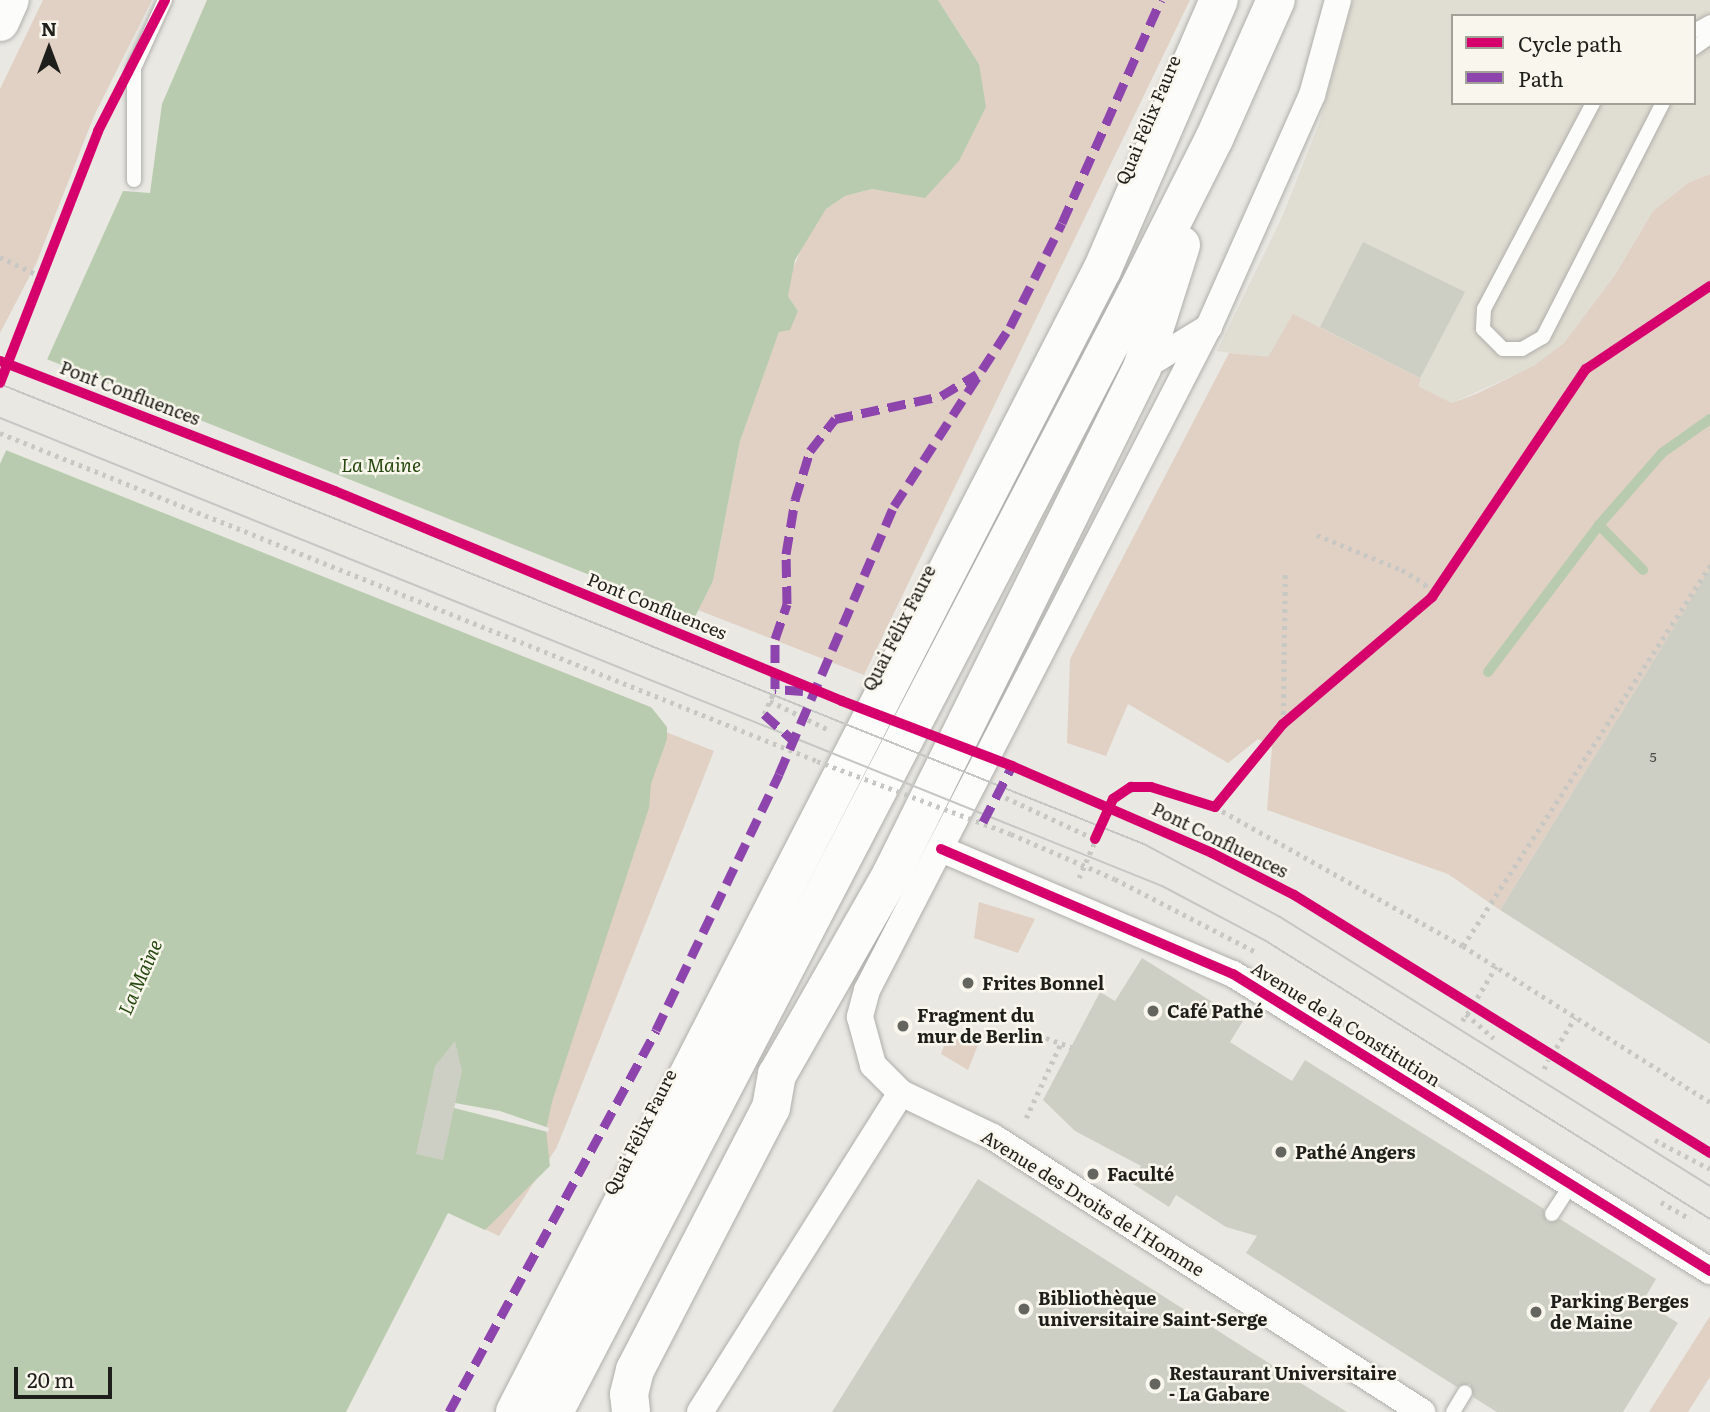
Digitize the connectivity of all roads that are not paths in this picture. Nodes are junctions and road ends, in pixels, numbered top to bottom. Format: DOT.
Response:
graph roads {
  1 [pos="10,0"];
  2 [pos="165,0"];
  3 [pos="1219,0"];
  4 [pos="1276,0"];
  5 [pos="1338,0"];
  6 [pos="0,22"];
  7 [pos="1592,105"];
  8 [pos="1662,105"];
  9 [pos="1214,139"];
  10 [pos="134,180"];
  11 [pos="1209,326"];
  12 [pos="1142,368"];
  13 [pos="941,849"];
  14 [pos="777,1075"];
  15 [pos="901,1093"];
  16 [pos="704,1130"];
  17 [pos="1571,1185"];
  18 [pos="1552,1214"];
  19 [pos="1710,1271"];
  20 [pos="1465,1392"];
  21 [pos="515,1412"];
  22 [pos="554,1412"];
  23 [pos="631,1412"];
  24 [pos="700,1412"];
  25 [pos="1422,1412"];
  26 [pos="1453,1412"];
  1 -- 6 [label="main road"];
  2 -- 10 [label="lane"];
  3 -- 21 [label="main road, Quai Félix Faure"];
  4 -- 9 [label="main road"];
  5 -- 11 [label="street"];
  7 -- 8 [label="lane"];
  9 -- 12 [label="main road"];
  9 -- 16 [label="main road"];
  11 -- 12 [label="street"];
  11 -- 13 [label="street"];
  12 -- 14 [label="main road"];
  13 -- 15 [label="street"];
  13 -- 17 [label="street, Avenue de la Constitution"];
  14 -- 16 [label="main road"];
  14 -- 23 [label="main road"];
  15 -- 24 [label="street"];
  15 -- 25 [label="street, Avenue des Droits de l'Homme"];
  16 -- 22 [label="main road"];
  17 -- 18 [label="lane"];
  17 -- 19 [label="street, Avenue de la Constitution"];
  20 -- 26 [label="lane"];
}
